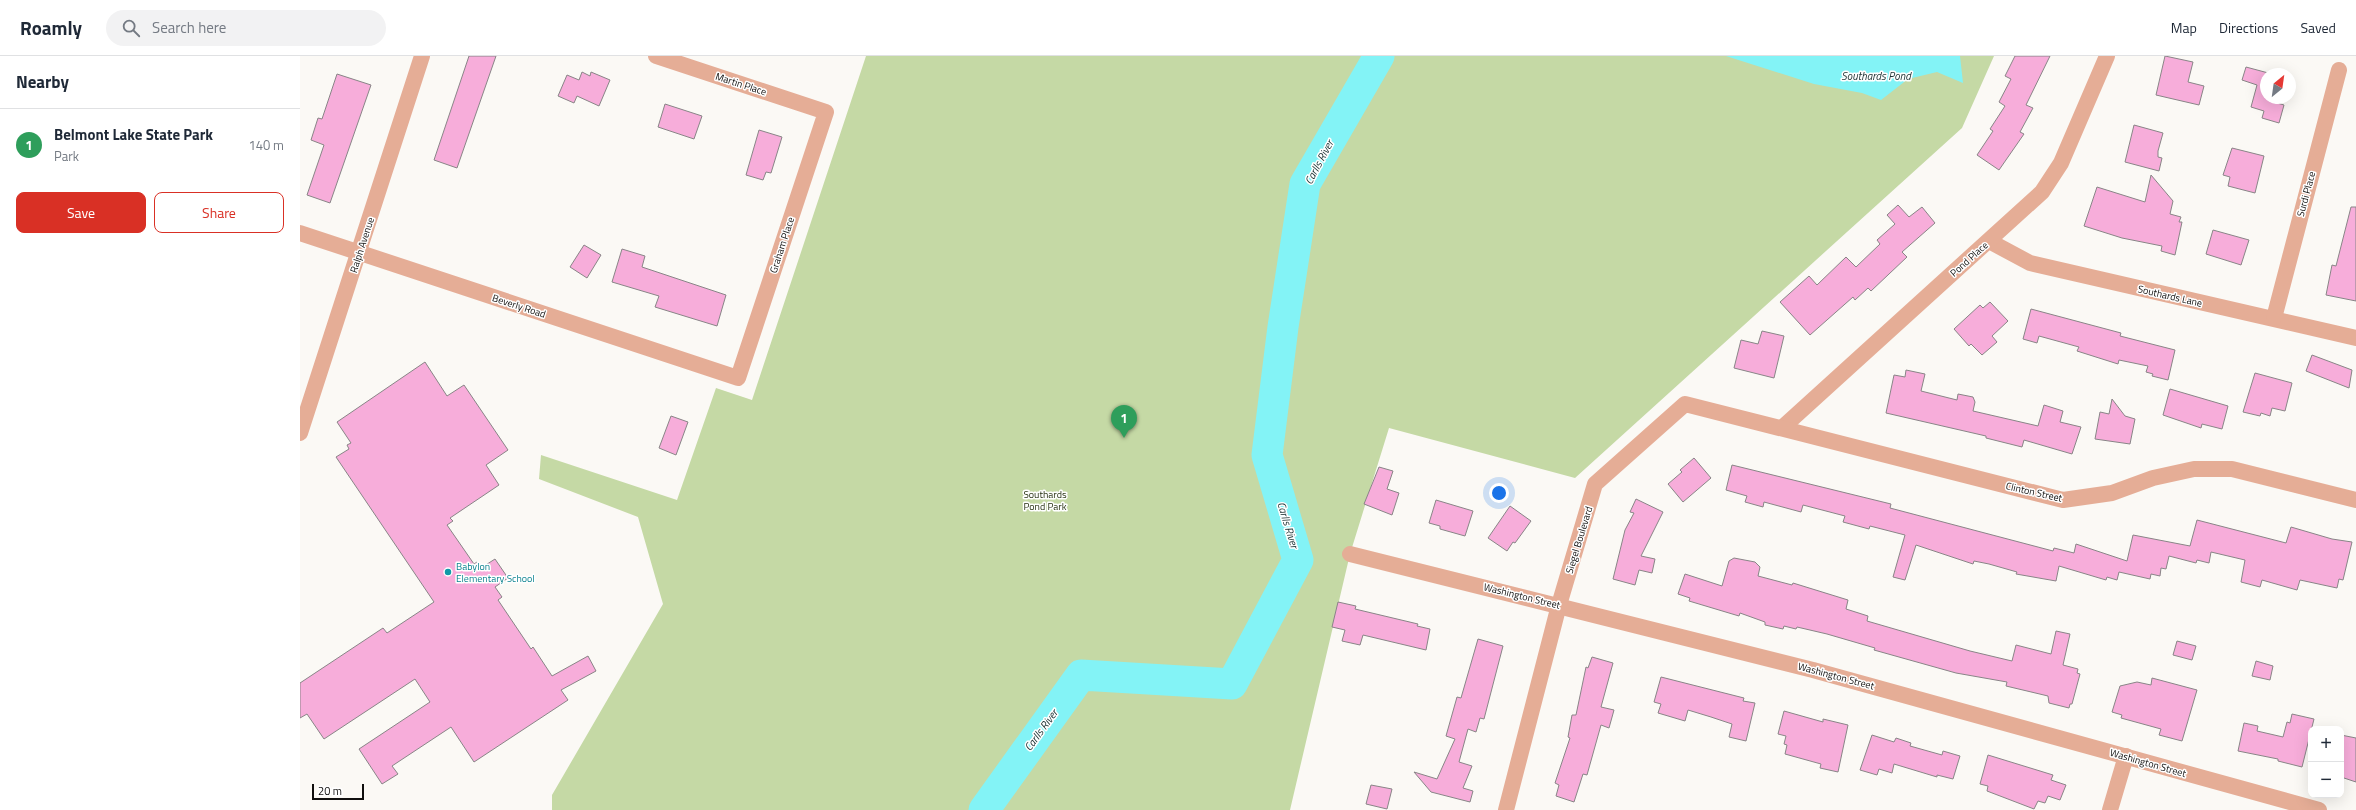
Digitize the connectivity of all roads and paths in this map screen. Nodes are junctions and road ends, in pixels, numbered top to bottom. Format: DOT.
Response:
graph roads {
  1 [pos="422,56"];
  2 [pos="656,56"];
  3 [pos="2107,56"];
  4 [pos="2339,70"];
  5 [pos="826,112"];
  6 [pos="300,233"];
  7 [pos="1989,241"];
  8 [pos="359,253"];
  9 [pos="2274,318"];
  10 [pos="2356,338"];
  11 [pos="738,378"];
  12 [pos="1783,427"];
  13 [pos="300,433"];
  14 [pos="2356,500"];
  15 [pos="1350,554"];
  16 [pos="1559,605"];
  17 [pos="2126,756"];
  18 [pos="1506,810"];
  19 [pos="2110,810"];
  20 [pos="2319,810"];
  1 -- 8 [label="street, Ralph Avenue"];
  2 -- 5 [label="street, Martin Place"];
  3 -- 7 [label="street, Pond Place"];
  4 -- 9 [label="street, Surdi Place"];
  5 -- 11 [label="street, Graham Place"];
  6 -- 8 [label="street, Beverly Road"];
  7 -- 9 [label="street, Southards Lane"];
  7 -- 12 [label="street, Pond Place"];
  8 -- 11 [label="street, Beverly Road"];
  8 -- 13 [label="street, Ralph Avenue"];
  9 -- 10 [label="street, Southards Lane"];
  12 -- 14 [label="street, Clinton Street"];
  12 -- 16 [label="street, Siegel Boulevard"];
  15 -- 16 [label="street, Washington Street"];
  16 -- 17 [label="street, Washington Street"];
  16 -- 18 [label="street, Siegel Boulevard"];
  17 -- 19 [label="street"];
  17 -- 20 [label="street, Washington Street"];
}
